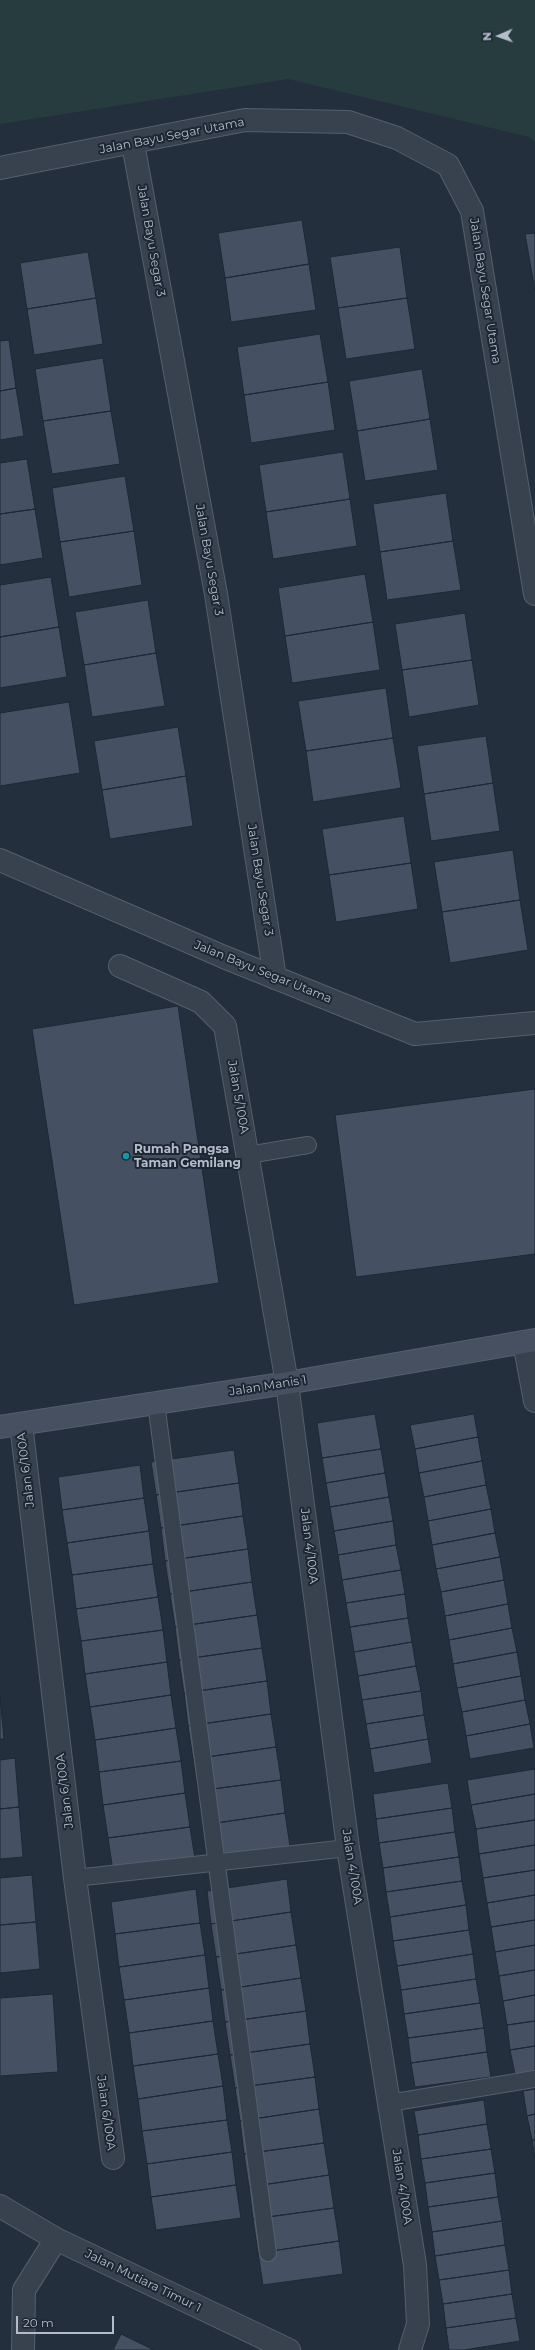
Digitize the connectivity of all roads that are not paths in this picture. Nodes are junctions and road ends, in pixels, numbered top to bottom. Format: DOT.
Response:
graph roads {
  1 [pos="133,144"];
  2 [pos="0,168"];
  3 [pos="535,594"];
  4 [pos="0,860"];
  5 [pos="120,966"];
  6 [pos="275,978"];
  7 [pos="535,1023"];
  8 [pos="308,1145"];
  9 [pos="248,1155"];
  10 [pos="530,1341"];
  11 [pos="287,1383"];
  12 [pos="535,1401"];
  13 [pos="156,1403"];
  14 [pos="10,1426"];
  15 [pos="348,1848"];
  16 [pos="216,1862"];
  17 [pos="75,1878"];
  18 [pos="535,2079"];
  19 [pos="389,2103"];
  20 [pos="113,2158"];
  21 [pos="0,2206"];
  22 [pos="56,2240"];
  23 [pos="268,2253"];
  24 [pos="23,2350"];
  25 [pos="288,2350"];
  26 [pos="410,2350"];
  1 -- 2 [label="street, Jalan Bayu Segar Utama"];
  1 -- 3 [label="street, Jalan Bayu Segar Utama"];
  1 -- 6 [label="street, Jalan Bayu Segar 3"];
  4 -- 6 [label="street, Jalan Bayu Segar Utama"];
  5 -- 9 [label="street, Jalan 5/100A"];
  6 -- 7 [label="street, Jalan Bayu Segar Utama"];
  8 -- 9 [label="lane"];
  9 -- 11 [label="street, Jalan 5/100A"];
  10 -- 11 [label="street, Jalan Manis 1"];
  10 -- 12 [label="street"];
  11 -- 13 [label="street, Jalan Manis 1"];
  11 -- 15 [label="street, Jalan 4/100A"];
  13 -- 14 [label="street, Jalan Manis 1"];
  13 -- 16 [label="lane"];
  14 -- 17 [label="street, Jalan 6/100A"];
  15 -- 16 [label="lane"];
  15 -- 19 [label="street, Jalan 4/100A"];
  16 -- 17 [label="lane"];
  16 -- 23 [label="lane"];
  17 -- 20 [label="street, Jalan 6/100A"];
  18 -- 19 [label="lane"];
  19 -- 26 [label="street, Jalan 4/100A"];
  21 -- 22 [label="street, Jalan Mutiara Timur 1"];
  22 -- 24 [label="street"];
  22 -- 25 [label="street, Jalan Mutiara Timur 1"];
}
